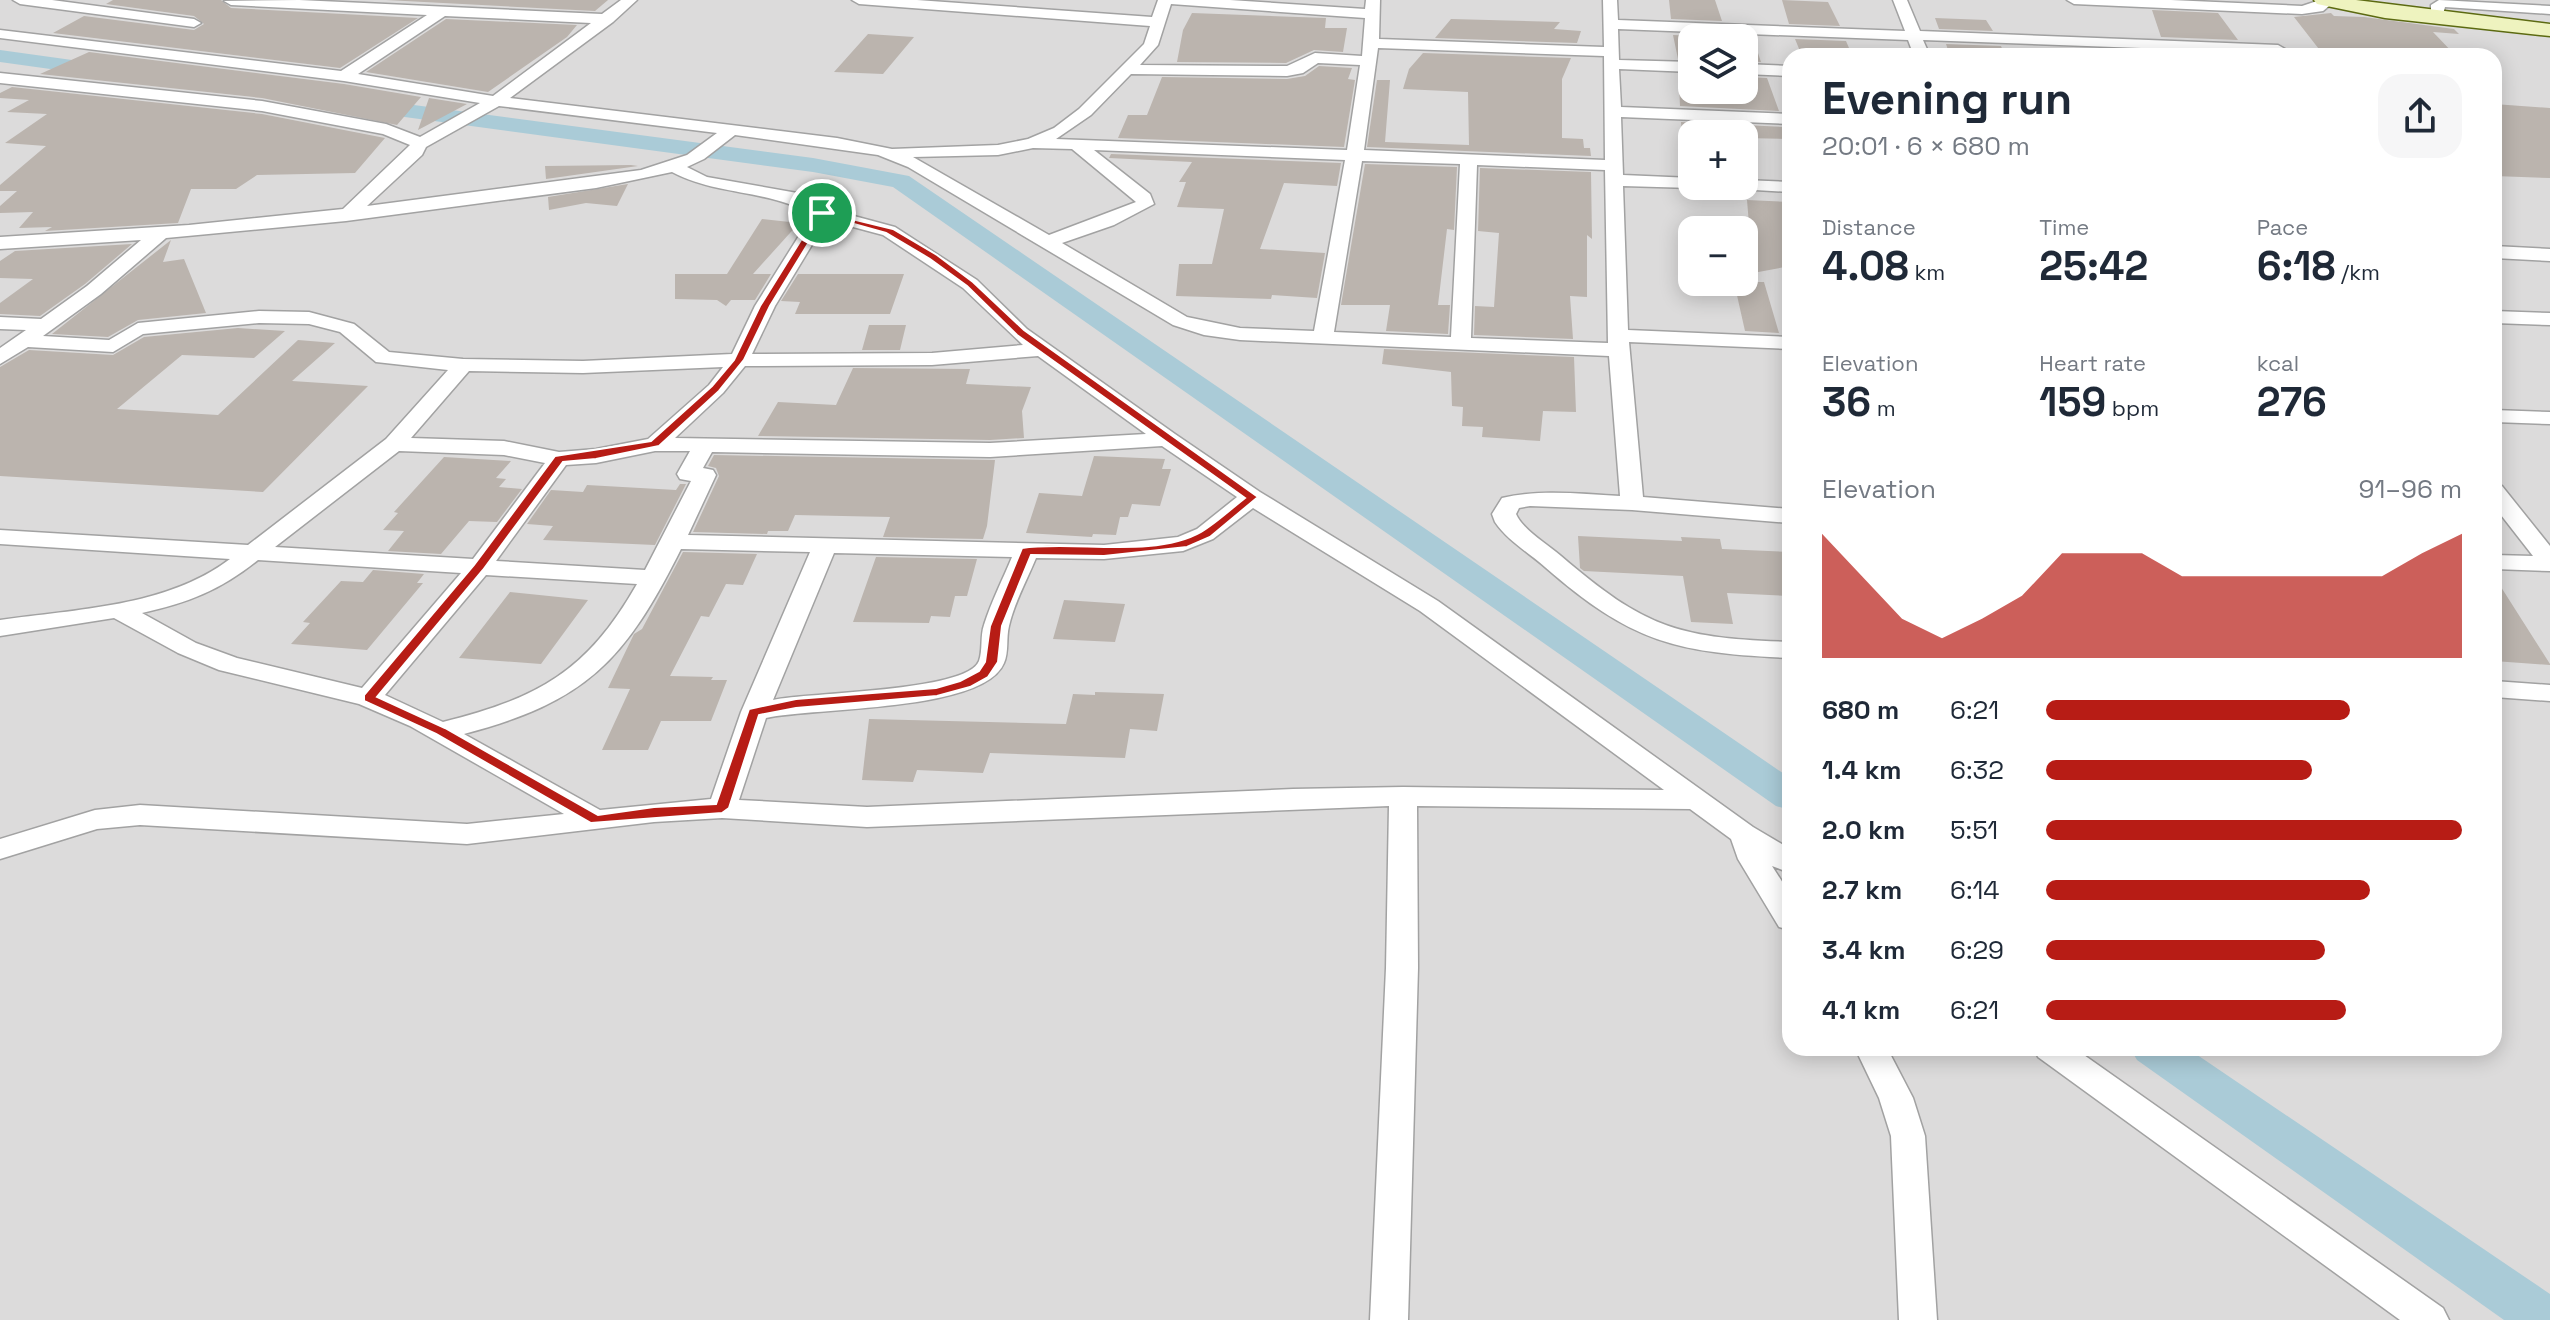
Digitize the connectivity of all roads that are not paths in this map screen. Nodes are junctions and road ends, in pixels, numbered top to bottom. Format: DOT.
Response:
graph roads {
  1 [pos="20,0"];
  2 [pos="630,0"];
  3 [pos="859,0"];
  4 [pos="1167,0"];
  5 [pos="1610,0"];
  6 [pos="1900,0"];
  7 [pos="2072,0"];
  8 [pos="2326,0"];
  9 [pos="892,1"];
  10 [pos="2259,4"];
  11 [pos="1372,7"];
  12 [pos="216,10"];
  13 [pos="441,12"];
  14 [pos="608,19"];
  15 [pos="1159,22"];
  16 [pos="1611,24"];
  17 [pos="2549,27"];
  18 [pos="0,34"];
  19 [pos="1914,35"];
  20 [pos="1919,48"];
  21 [pos="2090,48"];
  22 [pos="2103,48"];
  23 [pos="2279,48"];
  24 [pos="1370,52"];
  25 [pos="143,53"];
  26 [pos="1611,58"];
  27 [pos="1678,65"];
  28 [pos="1130,69"];
  29 [pos="1758,70"];
  30 [pos="1782,71"];
  31 [pos="344,76"];
  32 [pos="0,78"];
  33 [pos="492,103"];
  34 [pos="1613,112"];
  35 [pos="1782,119"];
  36 [pos="728,133"];
  37 [pos="1033,143"];
  38 [pos="419,144"];
  39 [pos="1075,144"];
  40 [pos="882,151"];
  41 [pos="1355,154"];
  42 [pos="1469,159"];
  43 [pos="680,163"];
  44 [pos="1613,172"];
  45 [pos="1678,181"];
  46 [pos="1758,186"];
  47 [pos="1782,187"];
  48 [pos="822,213"];
  49 [pos="346,216"];
  50 [pos="161,233"];
  51 [pos="1047,242"];
  52 [pos="0,243"];
  53 [pos="2502,252"];
  54 [pos="2550,255"];
  55 [pos="2502,317"];
  56 [pos="2550,319"];
  57 [pos="0,323"];
  58 [pos="47,325"];
  59 [pos="1323,339"];
  60 [pos="24,341"];
  61 [pos="1619,343"];
  62 [pos="1782,343"];
  63 [pos="1461,345"];
  64 [pos="1045,349"];
  65 [pos="0,358"];
  66 [pos="739,360"];
  67 [pos="463,365"];
  68 [pos="2502,416"];
  69 [pos="2550,418"];
  70 [pos="1167,439"];
  71 [pos="394,444"];
  72 [pos="655,444"];
  73 [pos="704,446"];
  74 [pos="559,459"];
  75 [pos="1252,497"];
  76 [pos="2502,499"];
  77 [pos="1632,503"];
  78 [pos="1782,515"];
  79 [pos="0,537"];
  80 [pos="2541,539"];
  81 [pos="672,542"];
  82 [pos="825,546"];
  83 [pos="256,551"];
  84 [pos="1027,551"];
  85 [pos="2502,562"];
  86 [pos="2550,563"];
  87 [pos="479,568"];
  88 [pos="652,578"];
  89 [pos="118,610"];
  90 [pos="0,628"];
  91 [pos="1782,650"];
  92 [pos="2502,690"];
  93 [pos="2550,693"];
  94 [pos="368,698"];
  95 [pos="754,712"];
  96 [pos="441,731"];
  97 [pos="1403,796"];
  98 [pos="1695,800"];
  99 [pos="722,808"];
  100 [pos="596,820"];
  101 [pos="1743,834"];
  102 [pos="0,849"];
  103 [pos="1782,858"];
  104 [pos="1782,906"];
  105 [pos="1875,1056"];
  106 [pos="2061,1056"];
  107 [pos="1389,1320"];
  108 [pos="1918,1320"];
  109 [pos="2430,1320"];
  1 -- 12 [label="street"];
  2 -- 14 [label="street"];
  3 -- 9 [label="street"];
  4 -- 11 [label="street"];
  4 -- 15 [label="street"];
  5 -- 16 [label="street"];
  6 -- 19 [label="street"];
  7 -- 10 [label="street"];
  7 -- 22 [label="street"];
  8 -- 10 [label="street"];
  8 -- 17 [label="main road"];
  9 -- 15 [label="street"];
  10 -- 23 [label="street"];
  11 -- 24 [label="street"];
  12 -- 13 [label="street"];
  12 -- 25 [label="street"];
  13 -- 14 [label="street"];
  13 -- 31 [label="street"];
  14 -- 33 [label="street"];
  15 -- 28 [label="street"];
  16 -- 19 [label="street"];
  16 -- 26 [label="street"];
  18 -- 25 [label="street"];
  19 -- 20 [label="street"];
  19 -- 21 [label="street"];
  24 -- 26 [label="street"];
  24 -- 28 [label="street"];
  24 -- 41 [label="street"];
  25 -- 31 [label="street"];
  26 -- 27 [label="street"];
  26 -- 34 [label="street"];
  28 -- 37 [label="street"];
  29 -- 30 [label="street"];
  31 -- 33 [label="street"];
  32 -- 38 [label="street"];
  33 -- 36 [label="street"];
  33 -- 38 [label="street"];
  34 -- 35 [label="street"];
  34 -- 44 [label="street"];
  36 -- 40 [label="street"];
  36 -- 43 [label="street"];
  37 -- 39 [label="street"];
  37 -- 40 [label="street"];
  38 -- 49 [label="street"];
  39 -- 41 [label="street"];
  39 -- 51 [label="street"];
  40 -- 51 [label="street"];
  41 -- 42 [label="street"];
  41 -- 59 [label="street"];
  42 -- 44 [label="street"];
  42 -- 63 [label="street"];
  43 -- 48 [label="street"];
  43 -- 49 [label="street"];
  44 -- 45 [label="street"];
  44 -- 61 [label="street"];
  46 -- 47 [label="street"];
  48 -- 64 [label="street"];
  48 -- 66 [label="street"];
  49 -- 50 [label="street"];
  50 -- 52 [label="street"];
  50 -- 58 [label="street"];
  51 -- 59 [label="street"];
  53 -- 54 [label="street"];
  55 -- 56 [label="street"];
  57 -- 58 [label="street"];
  58 -- 60 [label="street"];
  59 -- 63 [label="street"];
  60 -- 65 [label="street"];
  60 -- 67 [label="street"];
  61 -- 62 [label="street"];
  61 -- 63 [label="street"];
  61 -- 77 [label="street"];
  64 -- 66 [label="street"];
  64 -- 70 [label="street"];
  66 -- 67 [label="street"];
  66 -- 72 [label="street"];
  67 -- 71 [label="street"];
  68 -- 69 [label="street"];
  70 -- 73 [label="street"];
  70 -- 75 [label="street"];
  71 -- 74 [label="street"];
  71 -- 83 [label="street"];
  72 -- 73 [label="street"];
  72 -- 74 [label="street"];
  73 -- 81 [label="street"];
  74 -- 87 [label="street"];
  75 -- 84 [label="street"];
  75 -- 98 [label="street"];
  76 -- 80 [label="street"];
  77 -- 78 [label="street"];
  77 -- 91 [label="street"];
  79 -- 83 [label="street"];
  80 -- 86 [label="street"];
  81 -- 82 [label="street"];
  81 -- 88 [label="street"];
  82 -- 84 [label="street"];
  82 -- 95 [label="street"];
  83 -- 87 [label="street"];
  83 -- 89 [label="street"];
  84 -- 95 [label="street"];
  85 -- 86 [label="street"];
  87 -- 88 [label="street"];
  87 -- 94 [label="street"];
  88 -- 96 [label="street"];
  89 -- 90 [label="street"];
  89 -- 94 [label="street"];
  92 -- 93 [label="street"];
  94 -- 96 [label="street"];
  95 -- 99 [label="street"];
  96 -- 100 [label="street"];
  97 -- 98 [label="street"];
  97 -- 99 [label="street"];
  97 -- 107 [label="street"];
  98 -- 101 [label="street"];
  99 -- 100 [label="street"];
  100 -- 102 [label="street"];
  101 -- 103 [label="street"];
  101 -- 104 [label="street"];
  105 -- 108 [label="street"];
  106 -- 109 [label="street"];
}
